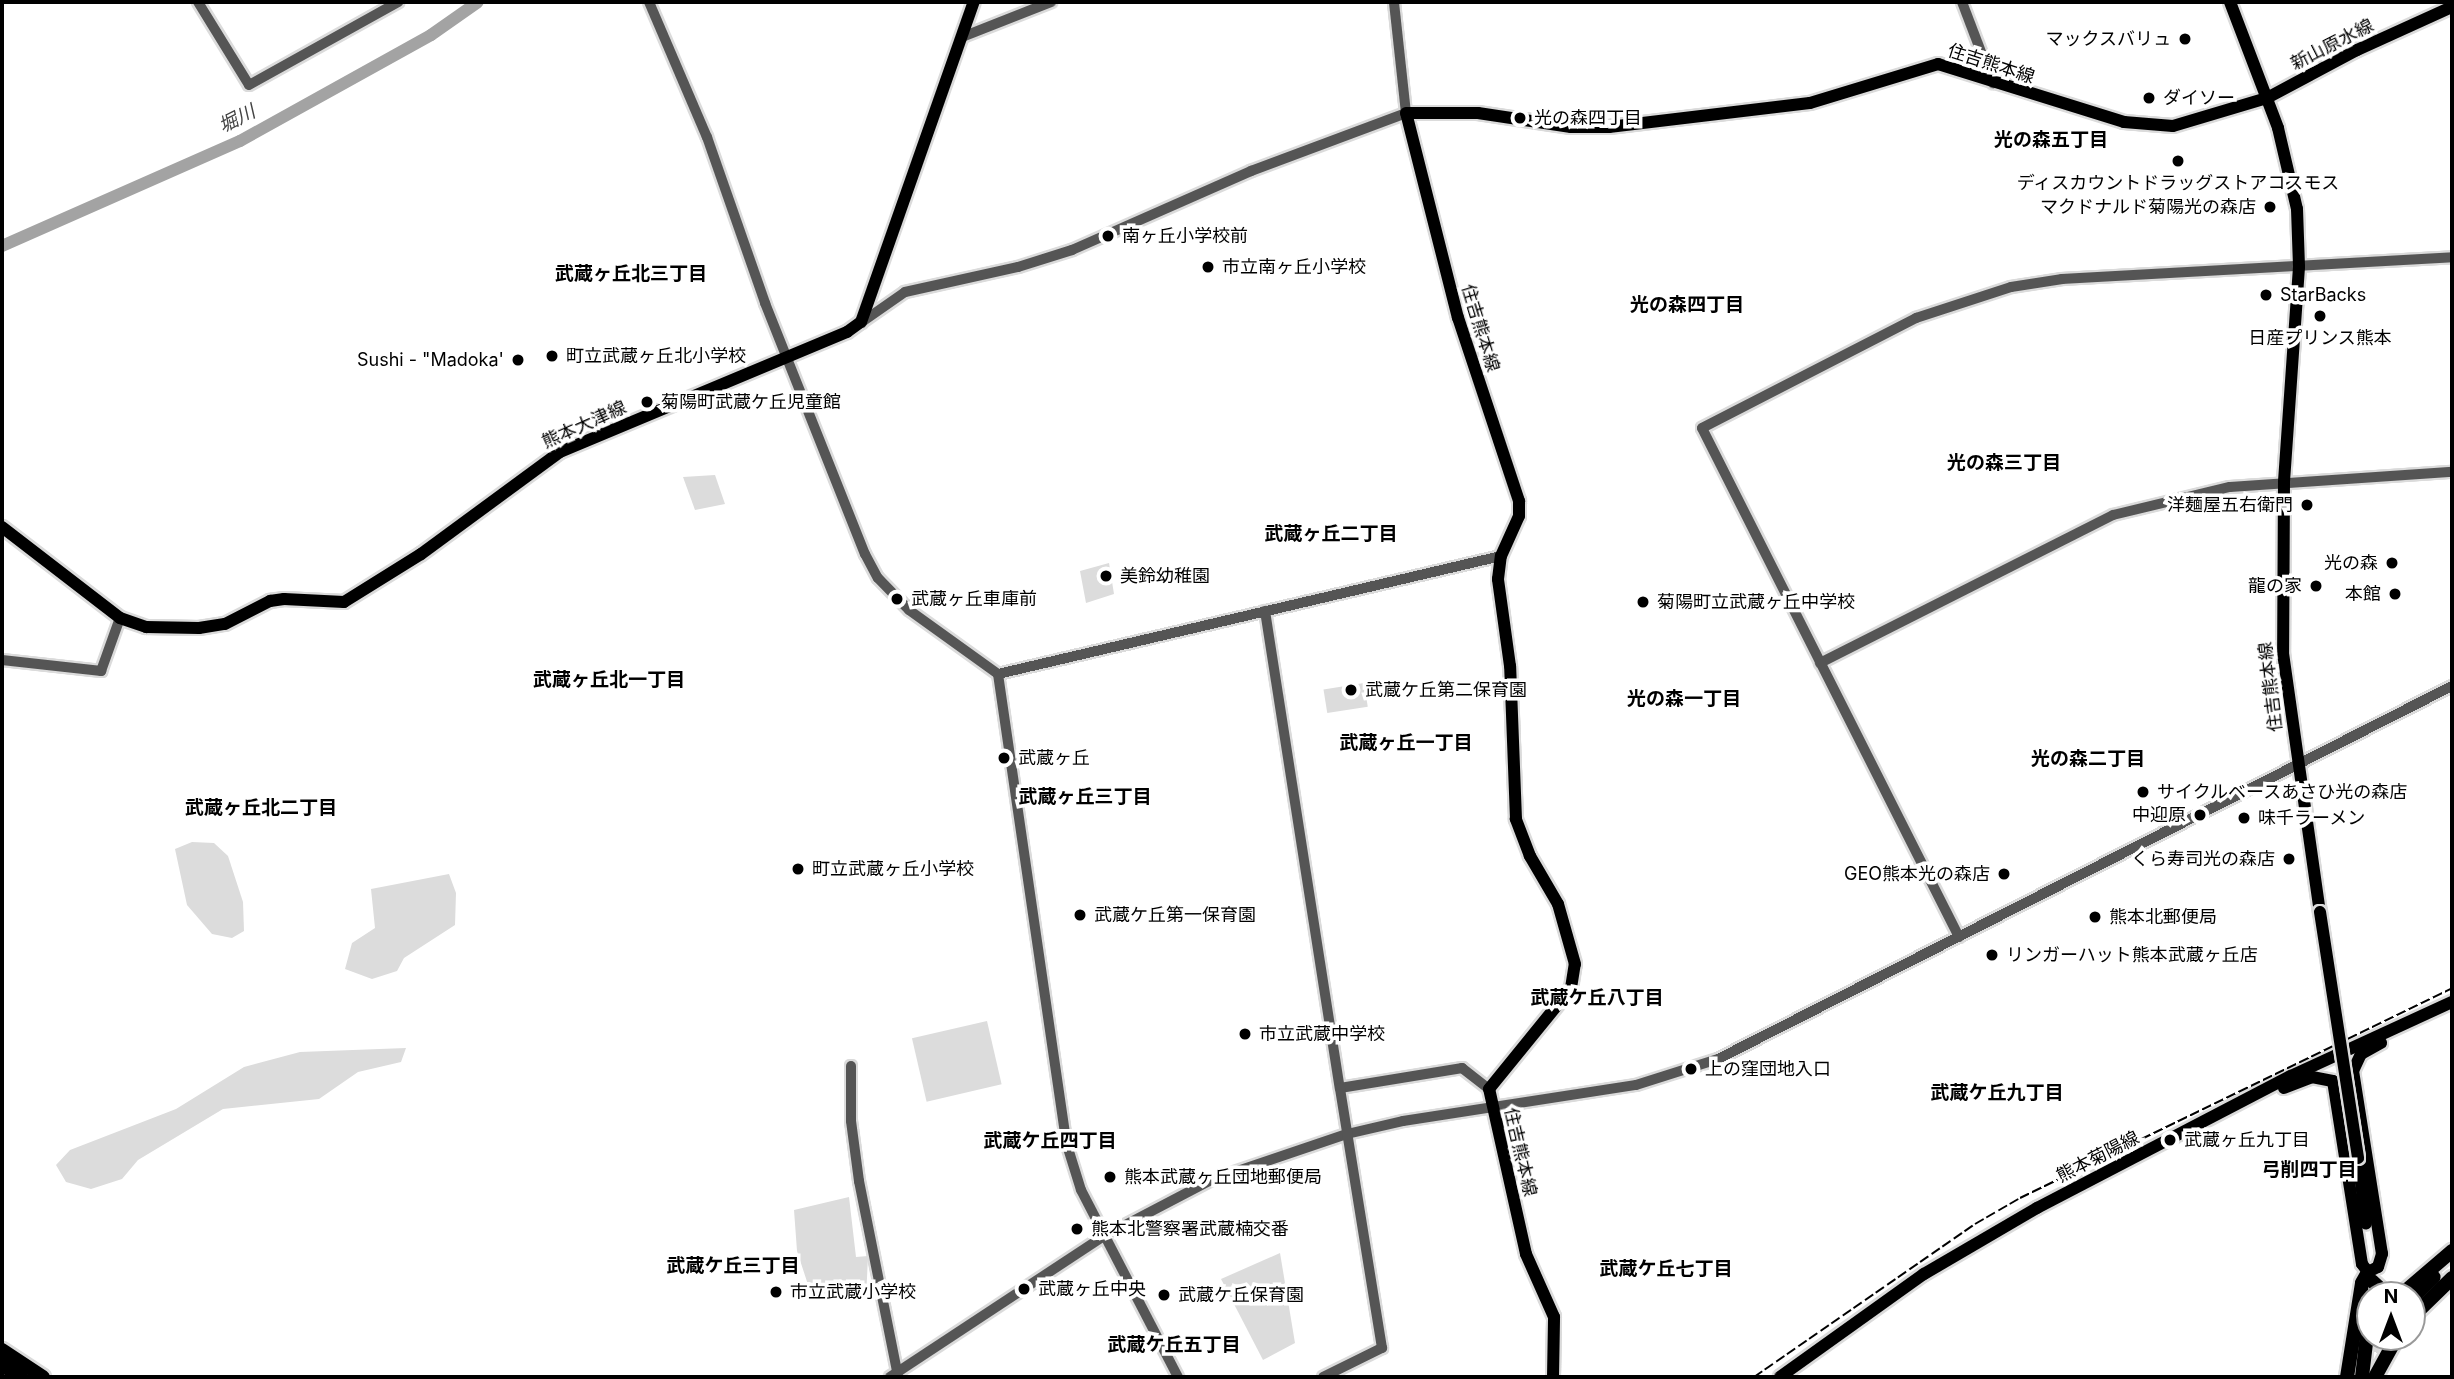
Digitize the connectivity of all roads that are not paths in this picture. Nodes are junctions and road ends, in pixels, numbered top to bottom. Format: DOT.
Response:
graph roads {
  1 [pos="198,2"];
  2 [pos="398,2"];
  3 [pos="649,2"];
  4 [pos="974,2"];
  5 [pos="1051,2"];
  6 [pos="1394,2"];
  7 [pos="1962,2"];
  8 [pos="2230,2"];
  9 [pos="2452,7"];
  10 [pos="962,37"];
  11 [pos="1993,85"];
  12 [pos="2267,98"];
  13 [pos="1406,113"];
  14 [pos="2452,257"];
  15 [pos="2299,267"];
  16 [pos="861,322"];
  17 [pos="787,356"];
  18 [pos="2452,472"];
  19 [pos="2284,482"];
  20 [pos="2,527"];
  21 [pos="1501,556"];
  22 [pos="1265,611"];
  23 [pos="120,618"];
  24 [pos="2,660"];
  25 [pos="1820,663"];
  26 [pos="998,674"];
  27 [pos="2452,686"];
  28 [pos="2298,763"];
  29 [pos="1959,937"];
  30 [pos="2452,1002"];
  31 [pos="851,1066"];
  32 [pos="1340,1088"];
  33 [pos="1489,1089"];
  34 [pos="1491,1107"];
  35 [pos="2236,1107"];
  36 [pos="1347,1134"];
  37 [pos="1104,1236"];
  38 [pos="2452,1251"];
  39 [pos="2452,1261"];
  40 [pos="2452,1279"];
  41 [pos="2369,1281"];
  42 [pos="2370,1281"];
  43 [pos="2371,1281"];
  44 [pos="2417,1281"];
  45 [pos="2426,1285"];
  46 [pos="2426,1304"];
  47 [pos="2356,1326"];
  48 [pos="2353,1348"];
  49 [pos="2,1350"];
  50 [pos="2366,1351"];
  51 [pos="2388,1351"];
  52 [pos="2386,1354"];
  53 [pos="2,1365"];
  54 [pos="2364,1371"];
  55 [pos="895,1376"];
  56 [pos="21,1377"];
  57 [pos="43,1377"];
  58 [pos="1178,1377"];
  59 [pos="1323,1377"];
  60 [pos="1553,1377"];
  61 [pos="1780,1377"];
  62 [pos="2347,1377"];
  63 [pos="2375,1377"];
  1 -- 2 [label="street"];
  3 -- 17 [label="street"];
  4 -- 10 [label="main road"];
  5 -- 10 [label="street"];
  6 -- 13 [label="street"];
  7 -- 11 [label="street"];
  8 -- 12 [label="main road, 住吉熊本線"];
  9 -- 12 [label="main road, 新山原水線"];
  10 -- 16 [label="main road"];
  11 -- 12 [label="main road, 住吉熊本線"];
  11 -- 13 [label="main road, 住吉熊本線"];
  12 -- 15 [label="main road, 住吉熊本線"];
  13 -- 16 [label="street"];
  13 -- 21 [label="main road, 住吉熊本線"];
  14 -- 15 [label="street"];
  15 -- 19 [label="main road, 住吉熊本線"];
  15 -- 25 [label="street"];
  16 -- 17 [label="main road, 熊本大津線"];
  17 -- 23 [label="main road, 熊本大津線"];
  17 -- 26 [label="street"];
  18 -- 19 [label="street"];
  19 -- 25 [label="street"];
  19 -- 28 [label="main road, 住吉熊本線"];
  20 -- 23 [label="main road, 熊本大津線"];
  21 -- 22 [label="street"];
  21 -- 33 [label="main road, 住吉熊本線"];
  22 -- 26 [label="street"];
  22 -- 32 [label="street"];
  23 -- 24 [label="street"];
  25 -- 29 [label="street"];
  26 -- 37 [label="street"];
  27 -- 28 [label="street"];
  28 -- 29 [label="street"];
  28 -- 42 [label="main road, 住吉熊本線, bridge"];
  29 -- 34 [label="street"];
  30 -- 35 [label="main road, 熊本菊陽線"];
  30 -- 43 [label="main road"];
  31 -- 55 [label="street"];
  32 -- 33 [label="street"];
  32 -- 36 [label="street"];
  33 -- 34 [label="main road, 住吉熊本線"];
  34 -- 36 [label="street"];
  34 -- 60 [label="main road, 住吉熊本線"];
  35 -- 41 [label="main road"];
  35 -- 61 [label="main road, 熊本菊陽線"];
  36 -- 37 [label="street"];
  36 -- 59 [label="street"];
  37 -- 55 [label="street"];
  37 -- 58 [label="street"];
  38 -- 44 [label="highway"];
  39 -- 45 [label="highway"];
  40 -- 46 [label="highway"];
  47 -- 48 [label="highway"];
  48 -- 54 [label="highway"];
  48 -- 62 [label="highway"];
  49 -- 57 [label="highway"];
  50 -- 54 [label="highway"];
  51 -- 52 [label="highway"];
  52 -- 54 [label="highway"];
  52 -- 63 [label="highway"];
  53 -- 56 [label="highway"];
}
